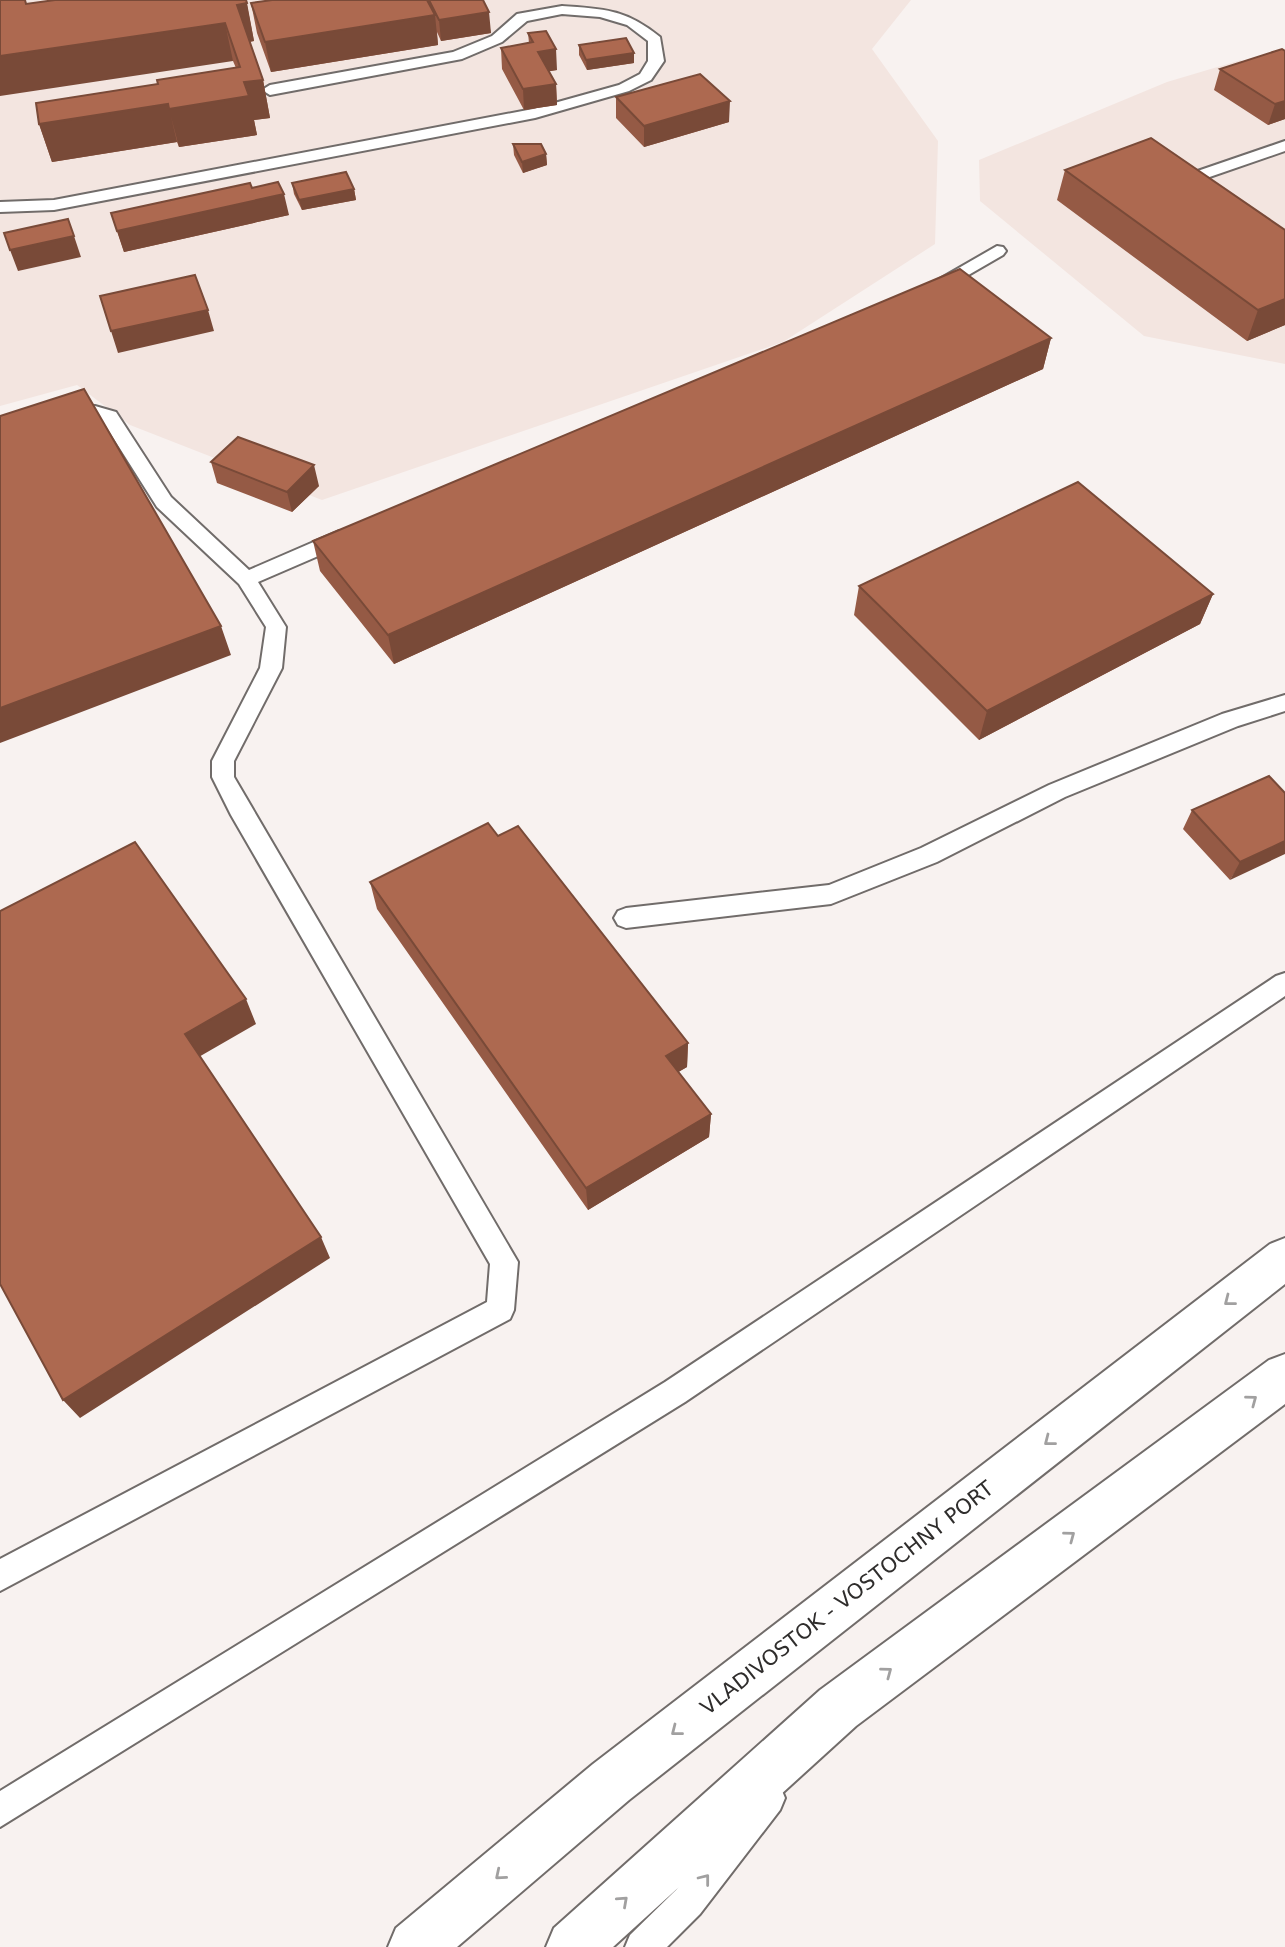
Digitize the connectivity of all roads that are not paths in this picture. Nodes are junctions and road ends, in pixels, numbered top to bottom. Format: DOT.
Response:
graph roads {
  1 [pos="270,90"];
  2 [pos="1285,146"];
  3 [pos="1189,179"];
  4 [pos="0,207"];
  5 [pos="997,251"];
  6 [pos="922,295"];
  7 [pos="0,427"];
  8 [pos="359,530"];
  9 [pos="246,579"];
  10 [pos="1285,703"];
  11 [pos="626,918"];
  12 [pos="1285,983"];
  13 [pos="1284,1259"];
  14 [pos="1285,1376"];
  15 [pos="0,1576"];
  16 [pos="838,1708"];
  17 [pos="0,1810"];
  18 [pos="415,1947"];
  19 [pos="573,1947"];
  20 [pos="642,1947"];
  1 -- 4 [label="lane"];
  2 -- 3 [label="lane"];
  5 -- 6 [label="lane"];
  7 -- 9 [label="lane"];
  8 -- 9 [label="lane"];
  9 -- 15 [label="lane"];
  10 -- 11 [label="lane"];
  12 -- 17 [label="lane"];
  13 -- 18 [label="highway, VLADIVOSTOK - VOSTOCHNY PORT, one-way"];
  16 -- 14 [label="highway, one-way"];
  19 -- 16 [label="highway, one-way"];
  20 -- 16 [label="lane, one-way"];
}
